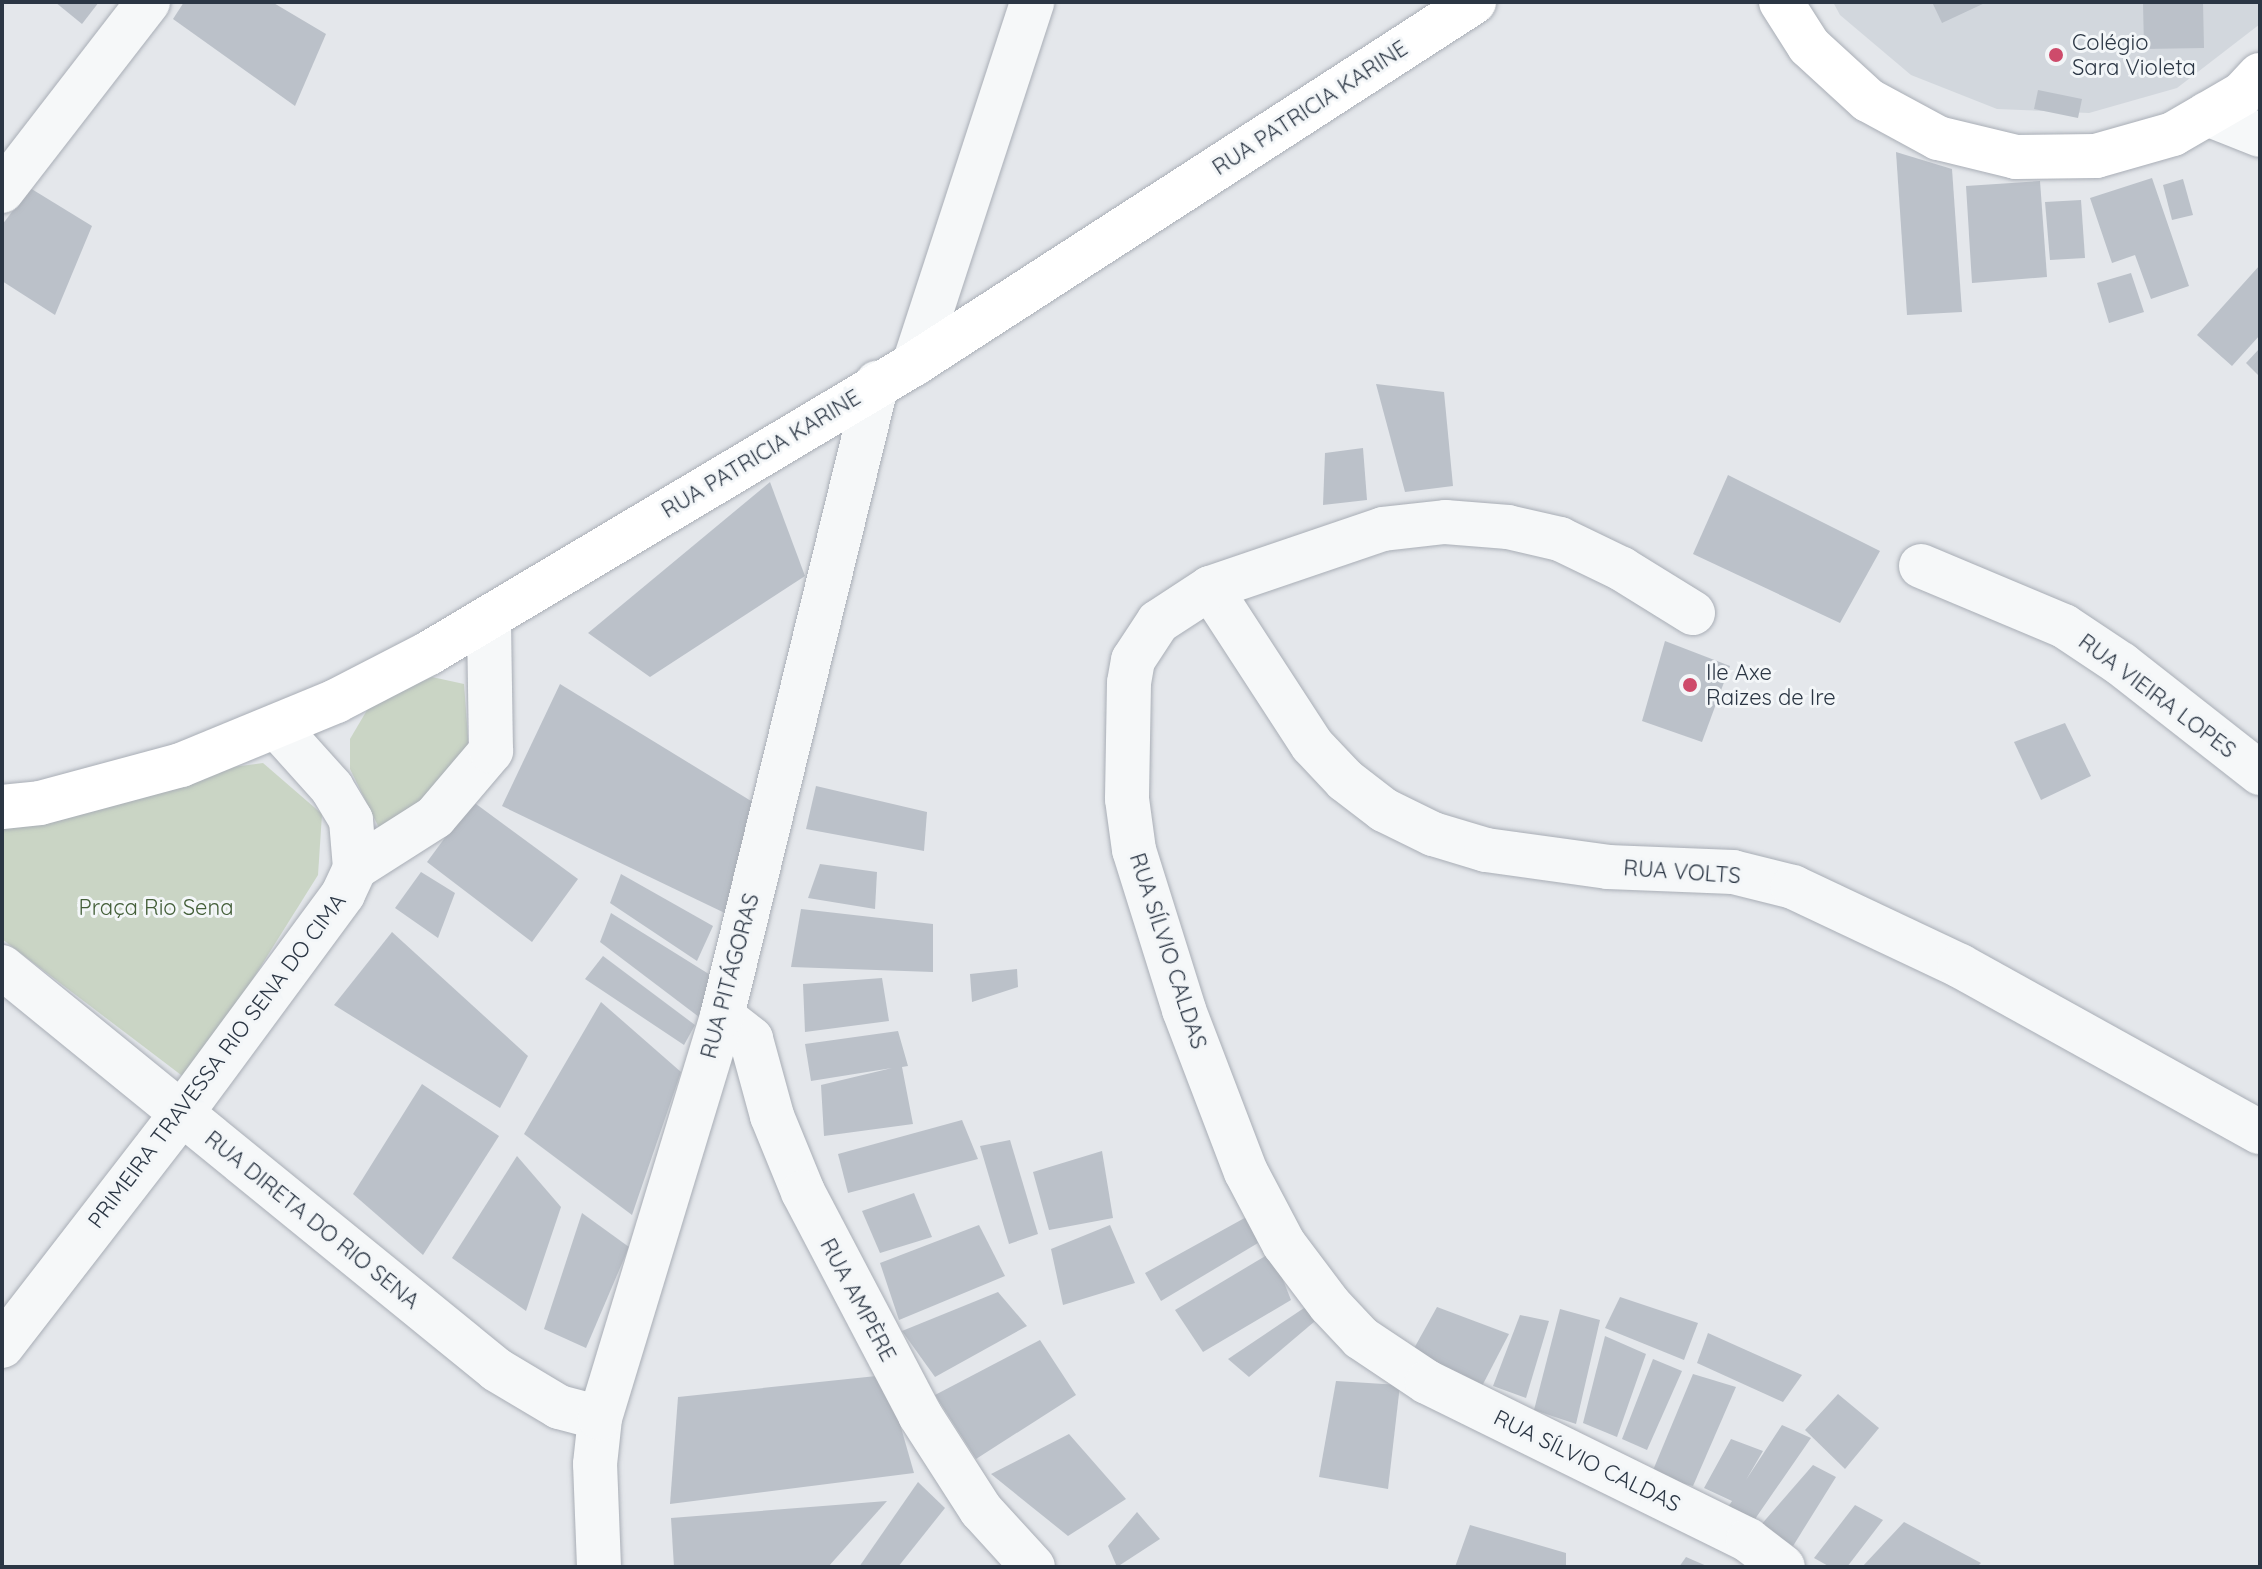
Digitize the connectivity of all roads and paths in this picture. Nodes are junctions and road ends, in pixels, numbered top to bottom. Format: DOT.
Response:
graph roads {
  1 [pos="148,2"];
  2 [pos="1032,2"];
  3 [pos="1474,2"];
  4 [pos="1781,2"];
  5 [pos="2260,75"];
  6 [pos="2207,114"];
  7 [pos="2260,135"];
  8 [pos="2,191"];
  9 [pos="896,374"];
  10 [pos="1921,566"];
  11 [pos="1210,588"];
  12 [pos="1693,613"];
  13 [pos="489,620"];
  14 [pos="277,727"];
  15 [pos="2260,773"];
  16 [pos="2,807"];
  17 [pos="355,868"];
  18 [pos="2,967"];
  19 [pos="722,1016"];
  20 [pos="181,1114"];
  21 [pos="2260,1132"];
  22 [pos="2,1346"];
  23 [pos="600,1418"];
  24 [pos="599,1567"];
  25 [pos="1033,1567"];
  26 [pos="1783,1567"];
  1 -- 8 [label="street"];
  2 -- 9 [label="street, RUA PITÁGORAS"];
  3 -- 9 [label="main road, RUA PATRICIA KARINE"];
  4 -- 6 [label="main road"];
  5 -- 6 [label="main road"];
  6 -- 7 [label="street"];
  9 -- 13 [label="main road, RUA PATRICIA KARINE"];
  9 -- 19 [label="street, RUA PITÁGORAS"];
  10 -- 15 [label="street, RUA VIEIRA LOPES"];
  11 -- 12 [label="street, RUA SÍLVIO CALDAS"];
  11 -- 21 [label="street, RUA VOLTS"];
  11 -- 26 [label="street, RUA SÍLVIO CALDAS"];
  13 -- 14 [label="main road, RUA PATRICIA KARINE"];
  13 -- 17 [label="street"];
  14 -- 16 [label="main road, RUA PATRICIA KARINE"];
  14 -- 17 [label="street, PRIMEIRA TRAVESSA RIO SENA DO CIMA"];
  17 -- 20 [label="street, PRIMEIRA TRAVESSA RIO SENA DO CIMA"];
  18 -- 20 [label="street, RUA DIRETA DO RIO SENA"];
  19 -- 23 [label="street, RUA PITÁGORAS"];
  19 -- 25 [label="street, RUA AMPÈRE"];
  20 -- 22 [label="street, PRIMEIRA TRAVESSA RIO SENA DO CIMA"];
  20 -- 23 [label="street, RUA DIRETA DO RIO SENA"];
  23 -- 24 [label="street, RUA PITÁGORAS"];
}
